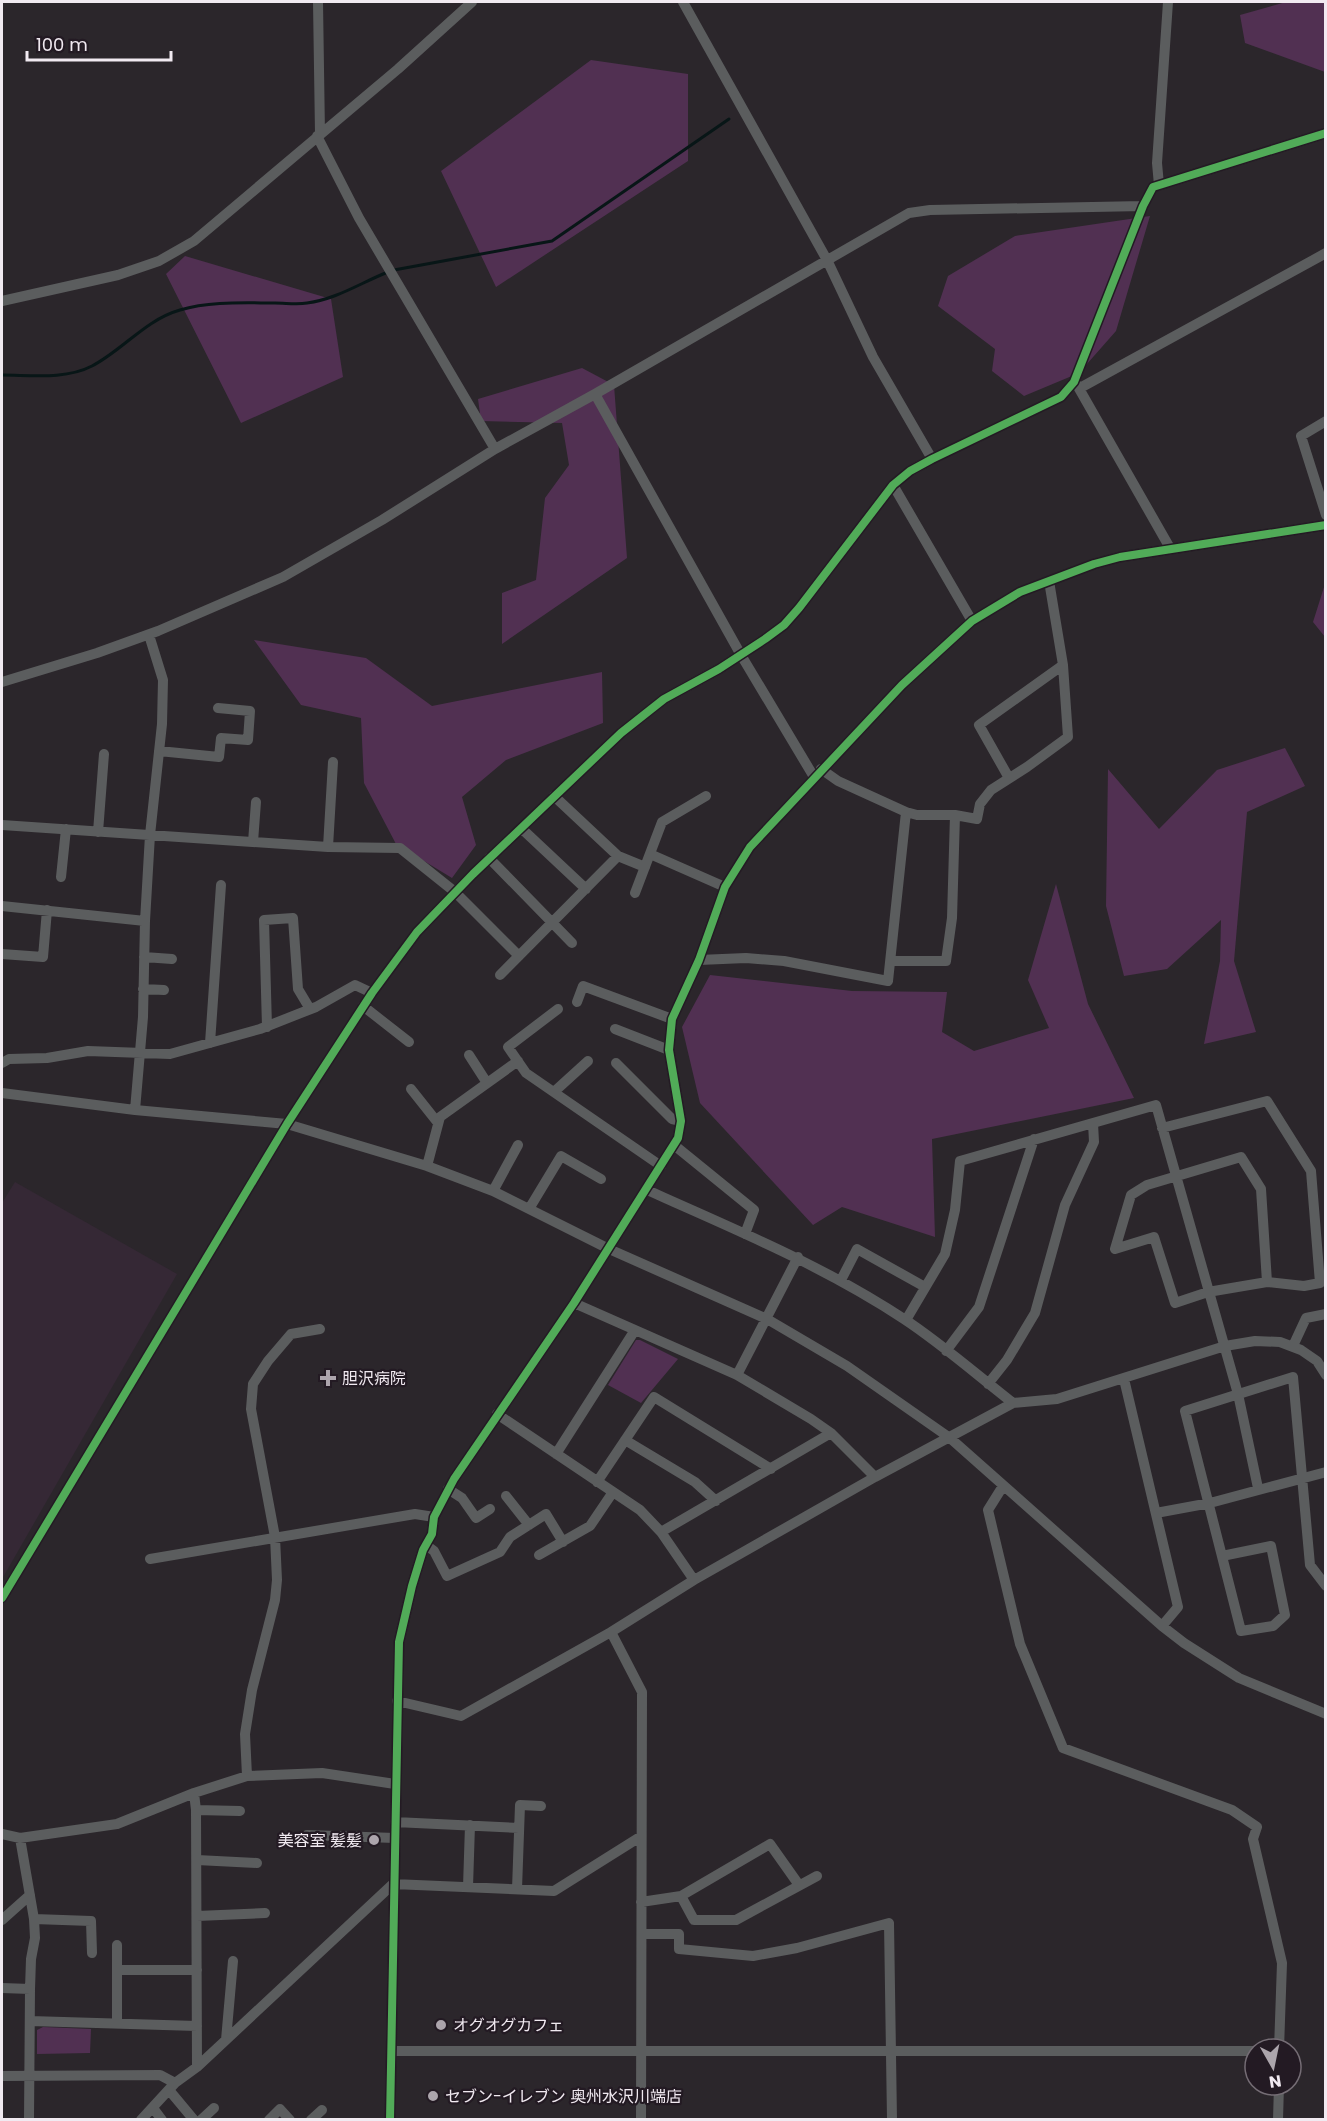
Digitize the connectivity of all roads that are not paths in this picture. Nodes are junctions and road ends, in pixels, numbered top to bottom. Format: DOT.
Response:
graph roads {
  1 [pos="318,2"];
  2 [pos="472,2"];
  3 [pos="683,2"];
  4 [pos="1168,2"];
  5 [pos="1326,133"];
  6 [pos="319,135"];
  7 [pos="1159,185"];
  8 [pos="1143,206"];
  9 [pos="1326,253"];
  10 [pos="827,260"];
  11 [pos="2,301"];
  12 [pos="1077,385"];
  13 [pos="595,394"];
  14 [pos="1326,421"];
  15 [pos="495,449"];
  16 [pos="932,459"];
  17 [pos="893,485"];
  18 [pos="1326,515"];
  19 [pos="1326,525"];
  20 [pos="1170,548"];
  21 [pos="1049,580"];
  22 [pos="972,621"];
  23 [pos="149,635"];
  24 [pos="741,655"];
  25 [pos="1063,665"];
  26 [pos="2,682"];
  27 [pos="218,708"];
  28 [pos="159,751"];
  29 [pos="104,754"];
  30 [pos="333,762"];
  31 [pos="818,773"];
  32 [pos="1009,778"];
  33 [pos="554,796"];
  34 [pos="706,796"];
  35 [pos="256,802"];
  36 [pos="906,812"];
  37 [pos="955,815"];
  38 [pos="2,825"];
  39 [pos="521,828"];
  40 [pos="66,829"];
  41 [pos="98,832"];
  42 [pos="150,835"];
  43 [pos="253,842"];
  44 [pos="328,847"];
  45 [pos="650,854"];
  46 [pos="618,856"];
  47 [pos="489,858"];
  48 [pos="645,867"];
  49 [pos="61,877"];
  50 [pos="221,885"];
  51 [pos="725,887"];
  52 [pos="586,889"];
  53 [pos="455,892"];
  54 [pos="635,893"];
  55 [pos="2,906"];
  56 [pos="47,910"];
  57 [pos="145,921"];
  58 [pos="552,924"];
  59 [pos="572,943"];
  60 [pos="2,954"];
  61 [pos="519,956"];
  62 [pos="144,957"];
  63 [pos="172,958"];
  64 [pos="699,960"];
  65 [pos="891,961"];
  66 [pos="500,975"];
  67 [pos="143,989"];
  68 [pos="164,990"];
  69 [pos="372,993"];
  70 [pos="576,1002"];
  71 [pos="363,1006"];
  72 [pos="310,1009"];
  73 [pos="558,1009"];
  74 [pos="672,1019"];
  75 [pos="267,1027"];
  76 [pos="615,1029"];
  77 [pos="409,1042"];
  78 [pos="210,1043"];
  79 [pos="669,1050"];
  80 [pos="140,1053"];
  81 [pos="469,1055"];
  82 [pos="518,1061"];
  83 [pos="588,1061"];
  84 [pos="2,1063"];
  85 [pos="616,1063"];
  86 [pos="487,1083"];
  87 [pos="411,1089"];
  88 [pos="555,1091"];
  89 [pos="2,1093"];
  90 [pos="135,1110"];
  91 [pos="681,1121"];
  92 [pos="438,1123"];
  93 [pos="1093,1123"];
  94 [pos="287,1124"];
  95 [pos="1162,1128"];
  96 [pos="1034,1139"];
  97 [pos="518,1145"];
  98 [pos="674,1145"];
  99 [pos="427,1166"];
  100 [pos="662,1166"];
  101 [pos="1177,1176"];
  102 [pos="601,1179"];
  103 [pos="646,1190"];
  104 [pos="493,1191"];
  105 [pos="530,1209"];
  106 [pos="745,1234"];
  107 [pos="609,1249"];
  108 [pos="798,1257"];
  109 [pos="841,1280"];
  110 [pos="1267,1282"];
  111 [pos="925,1287"];
  112 [pos="1208,1292"];
  113 [pos="574,1303"];
  114 [pos="1326,1314"];
  115 [pos="767,1319"];
  116 [pos="906,1320"];
  117 [pos="320,1329"];
  118 [pos="635,1330"];
  119 [pos="1225,1346"];
  120 [pos="1293,1346"];
  121 [pos="946,1351"];
  122 [pos="737,1375"];
  123 [pos="1326,1375"];
  124 [pos="1124,1379"];
  125 [pos="988,1384"];
  126 [pos="1238,1394"];
  127 [pos="1013,1403"];
  128 [pos="497,1414"];
  129 [pos="831,1434"];
  130 [pos="950,1438"];
  131 [pos="625,1440"];
  132 [pos="556,1454"];
  133 [pos="771,1469"];
  134 [pos="1326,1472"];
  135 [pos="876,1477"];
  136 [pos="1304,1478"];
  137 [pos="597,1482"];
  138 [pos="1004,1486"];
  139 [pos="1258,1488"];
  140 [pos="448,1489"];
  141 [pos="613,1492"];
  142 [pos="506,1496"];
  143 [pos="716,1501"];
  144 [pos="1210,1503"];
  145 [pos="490,1509"];
  146 [pos="1156,1513"];
  147 [pos="434,1517"];
  148 [pos="529,1525"];
  149 [pos="662,1532"];
  150 [pos="275,1537"];
  151 [pos="563,1542"];
  152 [pos="426,1545"];
  153 [pos="539,1555"];
  154 [pos="1222,1556"];
  155 [pos="150,1559"];
  156 [pos="694,1580"];
  157 [pos="1326,1586"];
  158 [pos="2,1598"];
  159 [pos="1162,1626"];
  160 [pos="611,1632"];
  161 [pos="397,1701"];
  162 [pos="1326,1714"];
  163 [pos="247,1776"];
  164 [pos="395,1784"];
  165 [pos="194,1793"];
  166 [pos="541,1806"];
  167 [pos="196,1810"];
  168 [pos="240,1811"];
  169 [pos="395,1822"];
  170 [pos="470,1825"];
  171 [pos="519,1828"];
  172 [pos="2,1834"];
  173 [pos="307,1835"];
  174 [pos="640,1837"];
  175 [pos="20,1838"];
  176 [pos="395,1838"];
  177 [pos="197,1860"];
  178 [pos="256,1863"];
  179 [pos="817,1876"];
  180 [pos="393,1884"];
  181 [pos="799,1886"];
  182 [pos="468,1887"];
  183 [pos="517,1889"];
  184 [pos="30,1895"];
  185 [pos="681,1896"];
  186 [pos="641,1902"];
  187 [pos="265,1913"];
  188 [pos="197,1916"];
  189 [pos="34,1919"];
  190 [pos="2,1920"];
  191 [pos="642,1934"];
  192 [pos="117,1945"];
  193 [pos="92,1953"];
  194 [pos="233,1962"];
  195 [pos="117,1970"];
  196 [pos="197,1971"];
  197 [pos="2,1988"];
  198 [pos="30,1989"];
  199 [pos="30,2021"];
  200 [pos="117,2024"];
  201 [pos="197,2026"];
  202 [pos="1279,2037"];
  203 [pos="226,2040"];
  204 [pos="391,2051"];
  205 [pos="640,2051"];
  206 [pos="1243,2051"];
  207 [pos="892,2052"];
  208 [pos="197,2067"];
  209 [pos="2,2076"];
  210 [pos="30,2076"];
  211 [pos="172,2087"];
  212 [pos="1279,2097"];
  213 [pos="153,2108"];
  214 [pos="214,2108"];
  215 [pos="322,2110"];
  216 [pos="29,2120"];
  217 [pos="141,2120"];
  218 [pos="162,2120"];
  219 [pos="194,2120"];
  220 [pos="201,2120"];
  221 [pos="269,2120"];
  222 [pos="290,2120"];
  223 [pos="311,2120"];
  224 [pos="390,2120"];
  225 [pos="641,2120"];
  226 [pos="892,2120"];
  227 [pos="1278,2120"];
  1 -- 6 [label="street"];
  2 -- 6 [label="street"];
  3 -- 10 [label="street"];
  4 -- 7 [label="street"];
  5 -- 7 [label="street"];
  6 -- 11 [label="street"];
  6 -- 15 [label="street"];
  7 -- 8 [label="street"];
  8 -- 10 [label="street"];
  8 -- 12 [label="street"];
  9 -- 12 [label="street"];
  10 -- 13 [label="street"];
  10 -- 16 [label="street"];
  12 -- 16 [label="street"];
  12 -- 20 [label="street"];
  13 -- 15 [label="street"];
  13 -- 24 [label="street"];
  14 -- 18 [label="street"];
  15 -- 23 [label="street"];
  16 -- 17 [label="street"];
  17 -- 22 [label="street"];
  17 -- 24 [label="street"];
  19 -- 20 [label="street"];
  20 -- 21 [label="street"];
  21 -- 22 [label="street"];
  21 -- 25 [label="street"];
  22 -- 31 [label="street"];
  23 -- 26 [label="street"];
  23 -- 28 [label="street"];
  24 -- 31 [label="street"];
  24 -- 33 [label="street"];
  25 -- 32 [label="street"];
  25 -- 32 [label="street"];
  27 -- 28 [label="street"];
  28 -- 42 [label="street"];
  29 -- 41 [label="street"];
  30 -- 44 [label="street"];
  31 -- 36 [label="street"];
  31 -- 51 [label="street"];
  32 -- 37 [label="street"];
  33 -- 39 [label="street"];
  33 -- 46 [label="street"];
  34 -- 45 [label="street"];
  35 -- 43 [label="street"];
  36 -- 37 [label="street"];
  36 -- 65 [label="street"];
  37 -- 65 [label="street"];
  38 -- 40 [label="street"];
  39 -- 47 [label="street"];
  39 -- 52 [label="street"];
  40 -- 41 [label="street"];
  40 -- 49 [label="street"];
  41 -- 42 [label="street"];
  42 -- 43 [label="street"];
  42 -- 57 [label="street"];
  43 -- 44 [label="street"];
  44 -- 53 [label="street"];
  45 -- 48 [label="street"];
  45 -- 51 [label="street"];
  46 -- 48 [label="street"];
  46 -- 52 [label="street"];
  47 -- 53 [label="street"];
  47 -- 58 [label="street"];
  48 -- 54 [label="street"];
  50 -- 78 [label="street"];
  51 -- 64 [label="street"];
  52 -- 58 [label="street"];
  53 -- 61 [label="street"];
  53 -- 69 [label="street"];
  55 -- 56 [label="street"];
  56 -- 57 [label="street"];
  56 -- 60 [label="street"];
  57 -- 62 [label="street"];
  58 -- 59 [label="street"];
  58 -- 61 [label="street"];
  61 -- 66 [label="street"];
  62 -- 63 [label="street"];
  62 -- 67 [label="street"];
  64 -- 65 [label="street"];
  64 -- 74 [label="street"];
  67 -- 68 [label="street"];
  67 -- 80 [label="street"];
  69 -- 71 [label="street"];
  69 -- 72 [label="street"];
  70 -- 74 [label="street"];
  71 -- 77 [label="street"];
  71 -- 94 [label="street"];
  72 -- 75 [label="street"];
  72 -- 75 [label="street"];
  73 -- 82 [label="street"];
  74 -- 79 [label="street"];
  75 -- 78 [label="street"];
  76 -- 79 [label="street"];
  78 -- 80 [label="street"];
  79 -- 91 [label="street"];
  80 -- 84 [label="street"];
  80 -- 90 [label="street"];
  81 -- 86 [label="street"];
  82 -- 86 [label="street"];
  82 -- 88 [label="street"];
  83 -- 88 [label="street"];
  85 -- 91 [label="street"];
  86 -- 92 [label="street"];
  87 -- 92 [label="street"];
  88 -- 100 [label="street"];
  89 -- 90 [label="street"];
  90 -- 94 [label="street"];
  91 -- 98 [label="street"];
  92 -- 99 [label="street"];
  93 -- 95 [label="street"];
  93 -- 96 [label="street"];
  93 -- 125 [label="street"];
  94 -- 99 [label="street"];
  94 -- 158 [label="street"];
  95 -- 101 [label="street"];
  95 -- 110 [label="street"];
  96 -- 111 [label="street"];
  96 -- 121 [label="street"];
  97 -- 104 [label="street"];
  98 -- 100 [label="street"];
  98 -- 106 [label="street"];
  99 -- 104 [label="street"];
  100 -- 103 [label="street"];
  101 -- 110 [label="street"];
  101 -- 112 [label="street"];
  101 -- 112 [label="street"];
  102 -- 105 [label="street"];
  103 -- 106 [label="street"];
  103 -- 107 [label="street"];
  104 -- 105 [label="street"];
  105 -- 107 [label="street"];
  106 -- 108 [label="street"];
  107 -- 113 [label="street"];
  107 -- 115 [label="street"];
  108 -- 109 [label="street"];
  108 -- 115 [label="street"];
  109 -- 111 [label="street"];
  109 -- 116 [label="street"];
  110 -- 112 [label="street"];
  111 -- 116 [label="street"];
  112 -- 119 [label="street"];
  113 -- 118 [label="street"];
  113 -- 128 [label="street"];
  114 -- 120 [label="street"];
  115 -- 122 [label="street"];
  115 -- 130 [label="street"];
  116 -- 121 [label="street"];
  117 -- 150 [label="street"];
  118 -- 122 [label="street"];
  118 -- 132 [label="street"];
  119 -- 120 [label="street"];
  119 -- 124 [label="street"];
  119 -- 126 [label="street"];
  120 -- 123 [label="street"];
  121 -- 125 [label="street"];
  122 -- 129 [label="street"];
  124 -- 127 [label="street"];
  124 -- 146 [label="street"];
  125 -- 127 [label="street"];
  126 -- 136 [label="street"];
  126 -- 139 [label="street"];
  126 -- 144 [label="street"];
  127 -- 130 [label="street"];
  128 -- 132 [label="street"];
  128 -- 140 [label="street"];
  129 -- 133 [label="street"];
  129 -- 135 [label="street"];
  130 -- 135 [label="street"];
  130 -- 138 [label="street"];
  131 -- 133 [label="street"];
  131 -- 137 [label="street"];
  131 -- 143 [label="street"];
  132 -- 137 [label="street"];
  133 -- 143 [label="street"];
  134 -- 136 [label="street"];
  135 -- 156 [label="street"];
  136 -- 139 [label="street"];
  136 -- 157 [label="street"];
  137 -- 141 [label="street"];
  138 -- 159 [label="street"];
  138 -- 202 [label="street"];
  139 -- 144 [label="street"];
  140 -- 145 [label="street"];
  140 -- 147 [label="street"];
  141 -- 149 [label="street"];
  141 -- 151 [label="street"];
  142 -- 148 [label="street"];
  143 -- 149 [label="street"];
  144 -- 146 [label="street"];
  144 -- 154 [label="street"];
  146 -- 159 [label="street"];
  147 -- 150 [label="street"];
  147 -- 152 [label="street"];
  148 -- 151 [label="street"];
  148 -- 152 [label="street"];
  149 -- 156 [label="street"];
  150 -- 155 [label="street"];
  150 -- 163 [label="street"];
  151 -- 153 [label="street"];
  152 -- 161 [label="street"];
  154 -- 154 [label="street"];
  156 -- 160 [label="street"];
  159 -- 162 [label="street"];
  160 -- 161 [label="street"];
  160 -- 174 [label="street"];
  161 -- 164 [label="street"];
  163 -- 164 [label="street"];
  163 -- 165 [label="street"];
  164 -- 169 [label="street"];
  165 -- 167 [label="street"];
  165 -- 175 [label="street"];
  166 -- 171 [label="street"];
  167 -- 168 [label="street"];
  167 -- 177 [label="street"];
  169 -- 170 [label="street"];
  169 -- 176 [label="street"];
  170 -- 171 [label="street"];
  170 -- 182 [label="street"];
  171 -- 183 [label="street"];
  172 -- 175 [label="street"];
  173 -- 176 [label="street"];
  174 -- 183 [label="street"];
  174 -- 186 [label="street"];
  175 -- 184 [label="street"];
  176 -- 180 [label="street"];
  177 -- 178 [label="street"];
  177 -- 188 [label="street"];
  179 -- 181 [label="street"];
  180 -- 182 [label="street"];
  180 -- 203 [label="street"];
  180 -- 204 [label="street"];
  181 -- 185 [label="street"];
  181 -- 185 [label="street"];
  182 -- 183 [label="street"];
  184 -- 189 [label="street"];
  184 -- 190 [label="street"];
  185 -- 186 [label="street"];
  186 -- 191 [label="street"];
  187 -- 188 [label="street"];
  188 -- 196 [label="street"];
  189 -- 193 [label="street"];
  189 -- 198 [label="street"];
  191 -- 205 [label="street"];
  191 -- 207 [label="street"];
  192 -- 195 [label="street"];
  194 -- 203 [label="street"];
  195 -- 196 [label="street"];
  195 -- 200 [label="street"];
  196 -- 201 [label="street"];
  197 -- 198 [label="street"];
  198 -- 199 [label="street"];
  199 -- 200 [label="street"];
  199 -- 210 [label="street"];
  200 -- 201 [label="street"];
  201 -- 208 [label="street"];
  203 -- 208 [label="street"];
  204 -- 205 [label="street"];
  204 -- 224 [label="street"];
  205 -- 207 [label="street"];
  205 -- 225 [label="street"];
  206 -- 207 [label="street"];
  207 -- 226 [label="street"];
  208 -- 211 [label="street"];
  209 -- 210 [label="street"];
  210 -- 211 [label="street"];
  210 -- 216 [label="street"];
  211 -- 213 [label="street"];
  211 -- 219 [label="street"];
  212 -- 227 [label="street"];
  213 -- 217 [label="street"];
  213 -- 218 [label="street"];
  214 -- 220 [label="street"];
  215 -- 223 [label="street"];
  221 -- 222 [label="street"];
}
